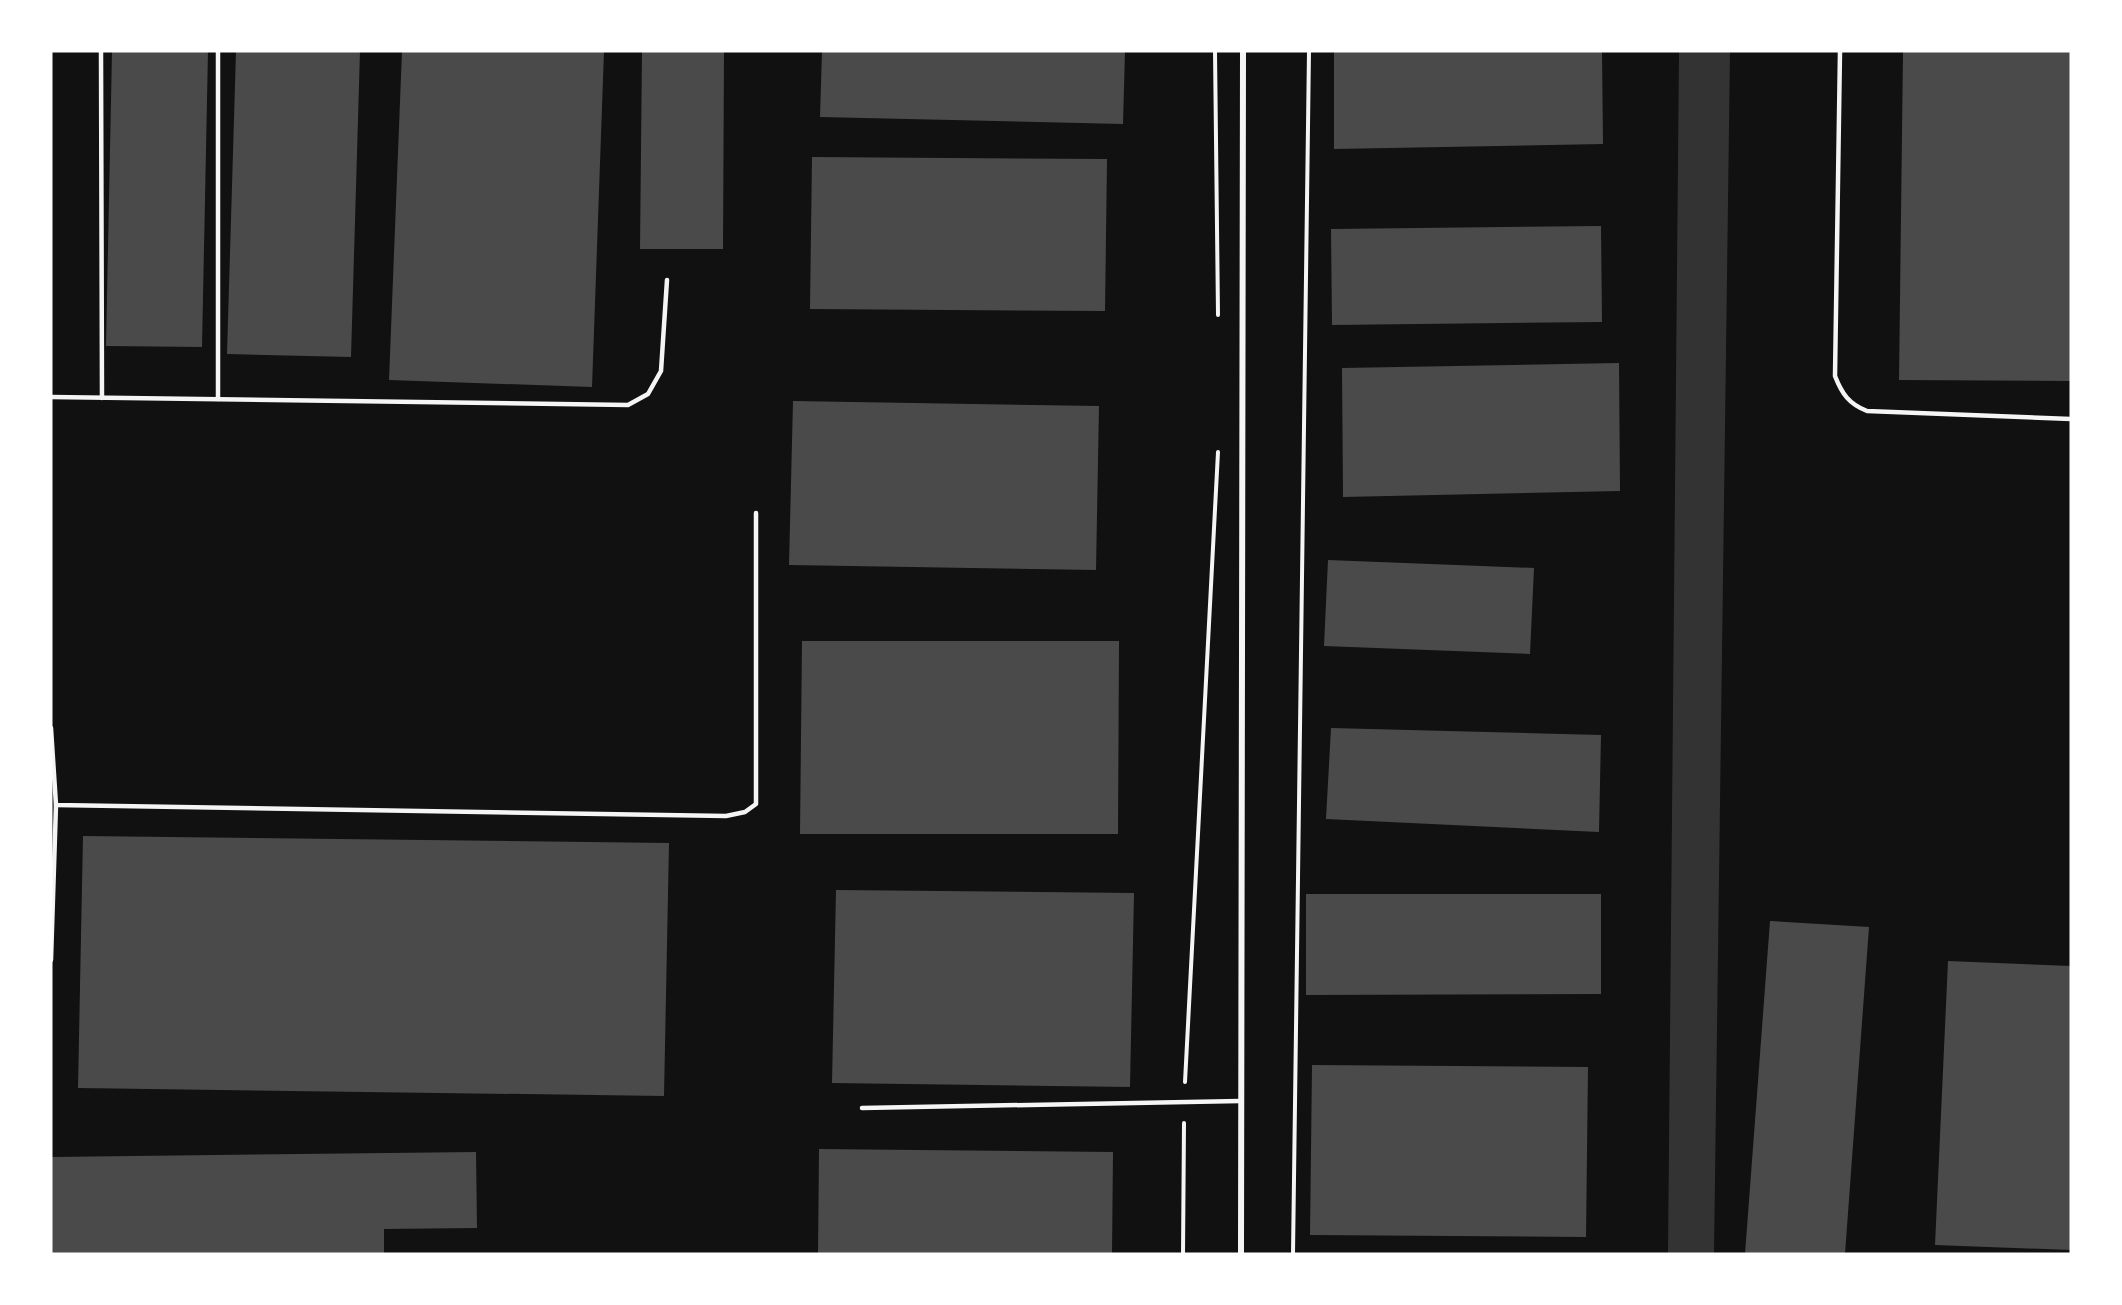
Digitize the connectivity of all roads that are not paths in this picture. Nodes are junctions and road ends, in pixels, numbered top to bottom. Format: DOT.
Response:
graph roads {
  1 [pos="101,51"];
  2 [pos="218,51"];
  3 [pos="1243,51"];
  4 [pos="1840,51"];
  5 [pos="668,280"];
  6 [pos="51,397"];
  7 [pos="102,398"];
  8 [pos="218,399"];
  9 [pos="2071,419"];
  10 [pos="756,513"];
  11 [pos="51,728"];
  12 [pos="56,805"];
  13 [pos="51,960"];
  14 [pos="1240,1101"];
  15 [pos="862,1108"];
  16 [pos="1241,1254"];
  1 -- 7 [label="lane"];
  2 -- 8 [label="lane"];
  3 -- 14 [label="street"];
  4 -- 9 [label="lane"];
  5 -- 8 [label="lane"];
  6 -- 7 [label="lane"];
  7 -- 8 [label="lane"];
  10 -- 12 [label="lane"];
  11 -- 12 [label="lane"];
  12 -- 13 [label="lane"];
  14 -- 15 [label="lane"];
  14 -- 16 [label="street"];
}
